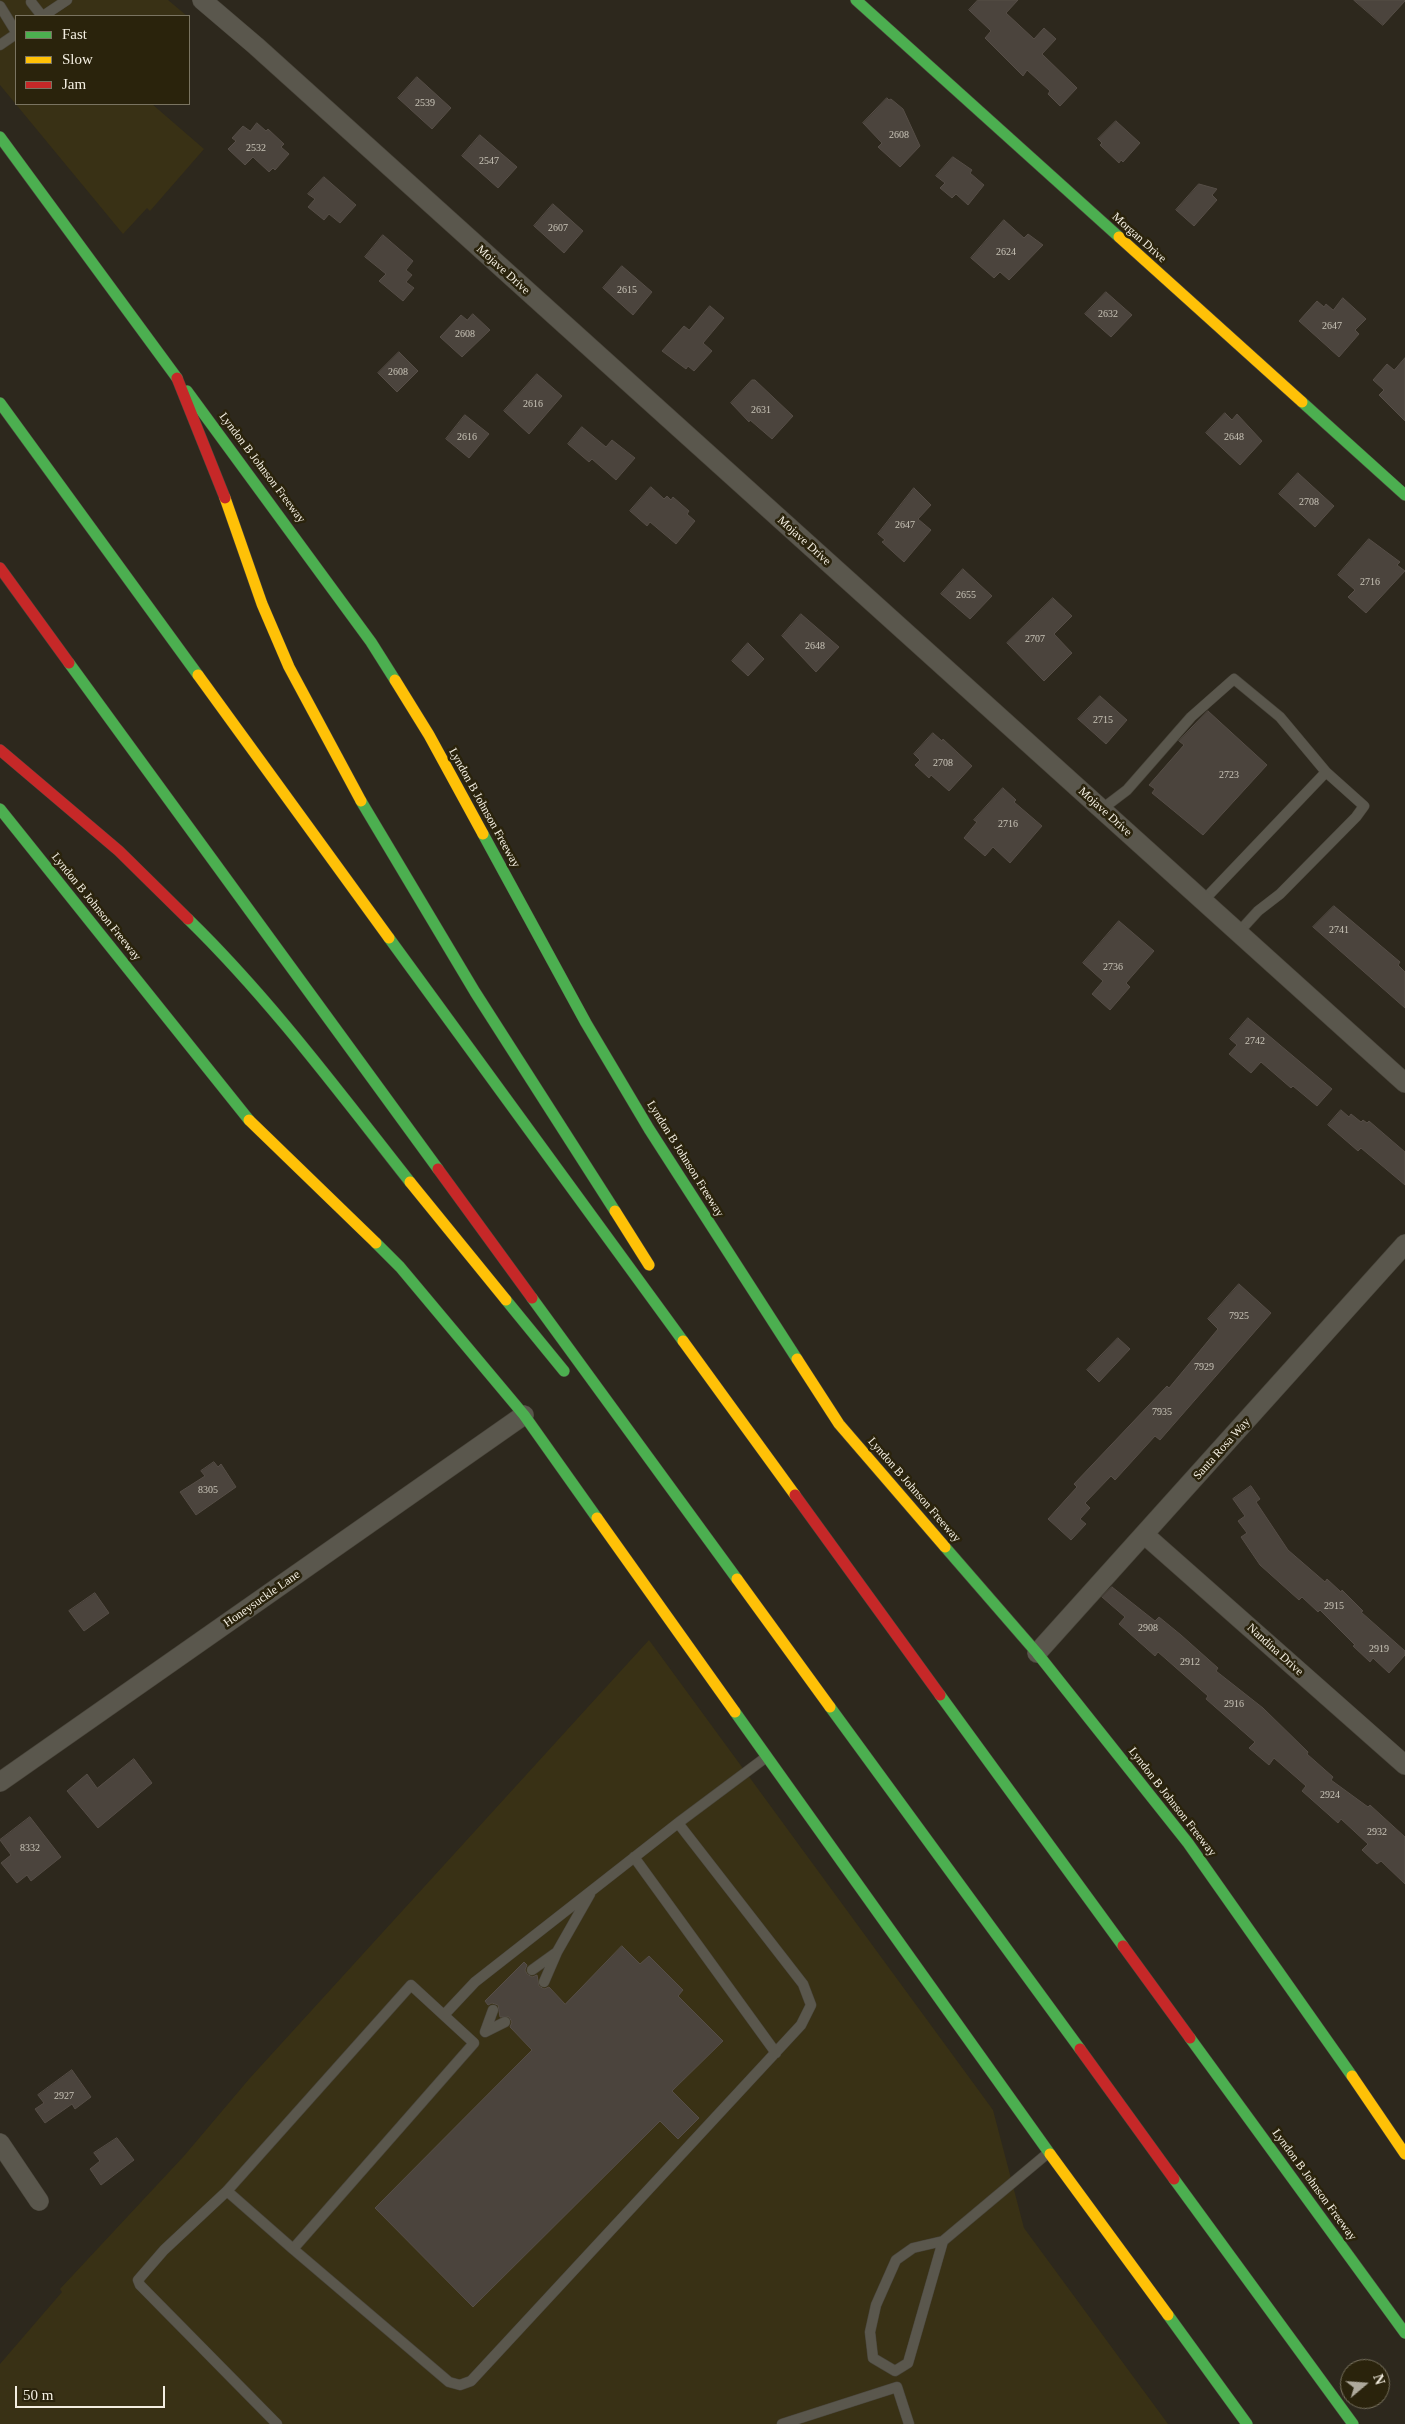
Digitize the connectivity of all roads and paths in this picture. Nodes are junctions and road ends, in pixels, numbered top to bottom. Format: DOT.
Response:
graph roads {
  1 [pos="67,0"];
  2 [pos="202,0"];
  3 [pos="856,0"];
  4 [pos="31,2"];
  5 [pos="0,6"];
  6 [pos="41,15"];
  7 [pos="44,15"];
  8 [pos="15,31"];
  9 [pos="15,34"];
  10 [pos="0,46"];
  11 [pos="0,137"];
  12 [pos="177,378"];
  13 [pos="0,403"];
  14 [pos="1405,495"];
  15 [pos="0,568"];
  16 [pos="0,750"];
  17 [pos="1326,772"];
  18 [pos="1102,809"];
  19 [pos="1,813"];
  20 [pos="1203,901"];
  21 [pos="1238,933"];
  22 [pos="1405,1083"];
  23 [pos="1405,1244"];
  24 [pos="658,1278"];
  25 [pos="706,1353"];
  26 [pos="570,1378"];
  27 [pos="524,1415"];
  28 [pos="620,1438"];
  29 [pos="1145,1534"];
  30 [pos="830,1543"];
  31 [pos="750,1597"];
  32 [pos="1037,1653"];
  33 [pos="765,1758"];
  34 [pos="1405,1765"];
  35 [pos="0,1782"];
  36 [pos="678,1823"];
  37 [pos="634,1857"];
  38 [pos="593,1889"];
  39 [pos="557,1952"];
  40 [pos="532,1970"];
  41 [pos="544,1982"];
  42 [pos="493,2010"];
  43 [pos="444,2015"];
  44 [pos="505,2022"];
  45 [pos="485,2032"];
  46 [pos="474,2043"];
  47 [pos="776,2052"];
  48 [pos="0,2143"];
  49 [pos="1048,2152"];
  50 [pos="1405,2154"];
  51 [pos="228,2190"];
  52 [pos="39,2201"];
  53 [pos="944,2241"];
  54 [pos="294,2249"];
  55 [pos="1405,2333"];
  56 [pos="896,2371"];
  57 [pos="897,2387"];
  58 [pos="277,2424"];
  59 [pos="782,2424"];
  60 [pos="909,2424"];
  61 [pos="1248,2424"];
  62 [pos="1353,2424"];
  1 -- 7 [label="lane"];
  2 -- 18 [label="street, Mojave Drive"];
  3 -- 14 [label="main road, Morgan Drive"];
  4 -- 6 [label="lane"];
  5 -- 8 [label="lane"];
  9 -- 10 [label="lane"];
  11 -- 12 [label="main road, Lyndon B Johnson Freeway"];
  12 -- 24 [label="main road"];
  12 -- 32 [label="main road, Lyndon B Johnson Freeway"];
  13 -- 30 [label="main road, Lyndon B Johnson Freeway"];
  15 -- 31 [label="main road"];
  16 -- 26 [label="main road"];
  17 -- 18 [label="lane"];
  17 -- 20 [label="lane"];
  17 -- 21 [label="lane"];
  18 -- 20 [label="street, Mojave Drive"];
  19 -- 27 [label="main road, Lyndon B Johnson Freeway"];
  20 -- 21 [label="street, Mojave Drive"];
  21 -- 22 [label="street, Mojave Drive"];
  23 -- 29 [label="street, Santa Rosa Way"];
  25 -- 30 [label="main road"];
  27 -- 33 [label="main road, Lyndon B Johnson Freeway"];
  27 -- 35 [label="street, Honeysuckle Lane"];
  28 -- 31 [label="main road"];
  29 -- 32 [label="street, Santa Rosa Way"];
  29 -- 34 [label="street, Nandina Drive"];
  30 -- 55 [label="main road, Lyndon B Johnson Freeway"];
  31 -- 62 [label="main road"];
  32 -- 50 [label="main road, Lyndon B Johnson Freeway"];
  33 -- 36 [label="lane"];
  33 -- 49 [label="main road, Lyndon B Johnson Freeway"];
  36 -- 37 [label="lane"];
  36 -- 47 [label="lane"];
  37 -- 38 [label="lane"];
  37 -- 47 [label="lane"];
  38 -- 39 [label="lane"];
  38 -- 43 [label="lane"];
  39 -- 40 [label="lane"];
  39 -- 41 [label="lane"];
  42 -- 45 [label="lane"];
  43 -- 46 [label="lane"];
  43 -- 51 [label="lane"];
  44 -- 45 [label="lane"];
  45 -- 46 [label="lane"];
  46 -- 54 [label="lane"];
  47 -- 54 [label="lane"];
  48 -- 52 [label="street"];
  49 -- 53 [label="lane"];
  49 -- 61 [label="main road, Lyndon B Johnson Freeway"];
  51 -- 54 [label="lane"];
  51 -- 58 [label="lane"];
  53 -- 56 [label="lane"];
  53 -- 56 [label="lane"];
  56 -- 57 [label="lane"];
  57 -- 59 [label="lane"];
  57 -- 60 [label="lane"];
}
